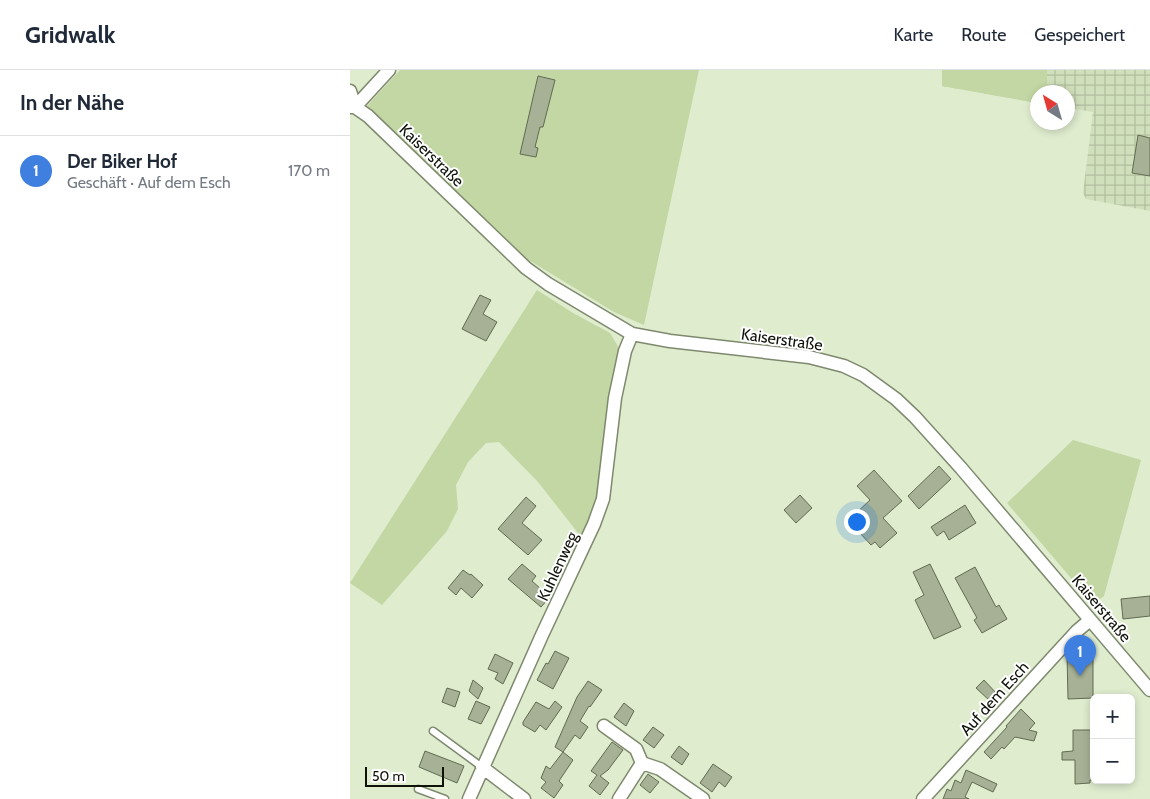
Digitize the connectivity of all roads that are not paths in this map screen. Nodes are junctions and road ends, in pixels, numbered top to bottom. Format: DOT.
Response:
graph roads {
  1 [pos="389,70"];
  2 [pos="350,91"];
  3 [pos="353,107"];
  4 [pos="632,334"];
  5 [pos="1090,620"];
  6 [pos="1150,690"];
  7 [pos="604,726"];
  8 [pos="433,731"];
  9 [pos="642,763"];
  10 [pos="482,767"];
  11 [pos="418,789"];
  12 [pos="444,799"];
  13 [pos="470,799"];
  14 [pos="524,799"];
  15 [pos="619,799"];
  16 [pos="703,799"];
  17 [pos="923,799"];
  1 -- 3 [label="street"];
  2 -- 3 [label="street"];
  3 -- 4 [label="street, Kaiserstraße"];
  4 -- 5 [label="street, Kaiserstraße"];
  4 -- 10 [label="street, Kuhlenweg"];
  5 -- 6 [label="street, Kaiserstraße"];
  5 -- 17 [label="street, Auf dem Esch"];
  7 -- 9 [label="street"];
  8 -- 10 [label="lane"];
  9 -- 15 [label="street"];
  9 -- 16 [label="street"];
  10 -- 13 [label="street, Kuhlenweg"];
  10 -- 14 [label="street"];
  11 -- 12 [label="lane"];
}
